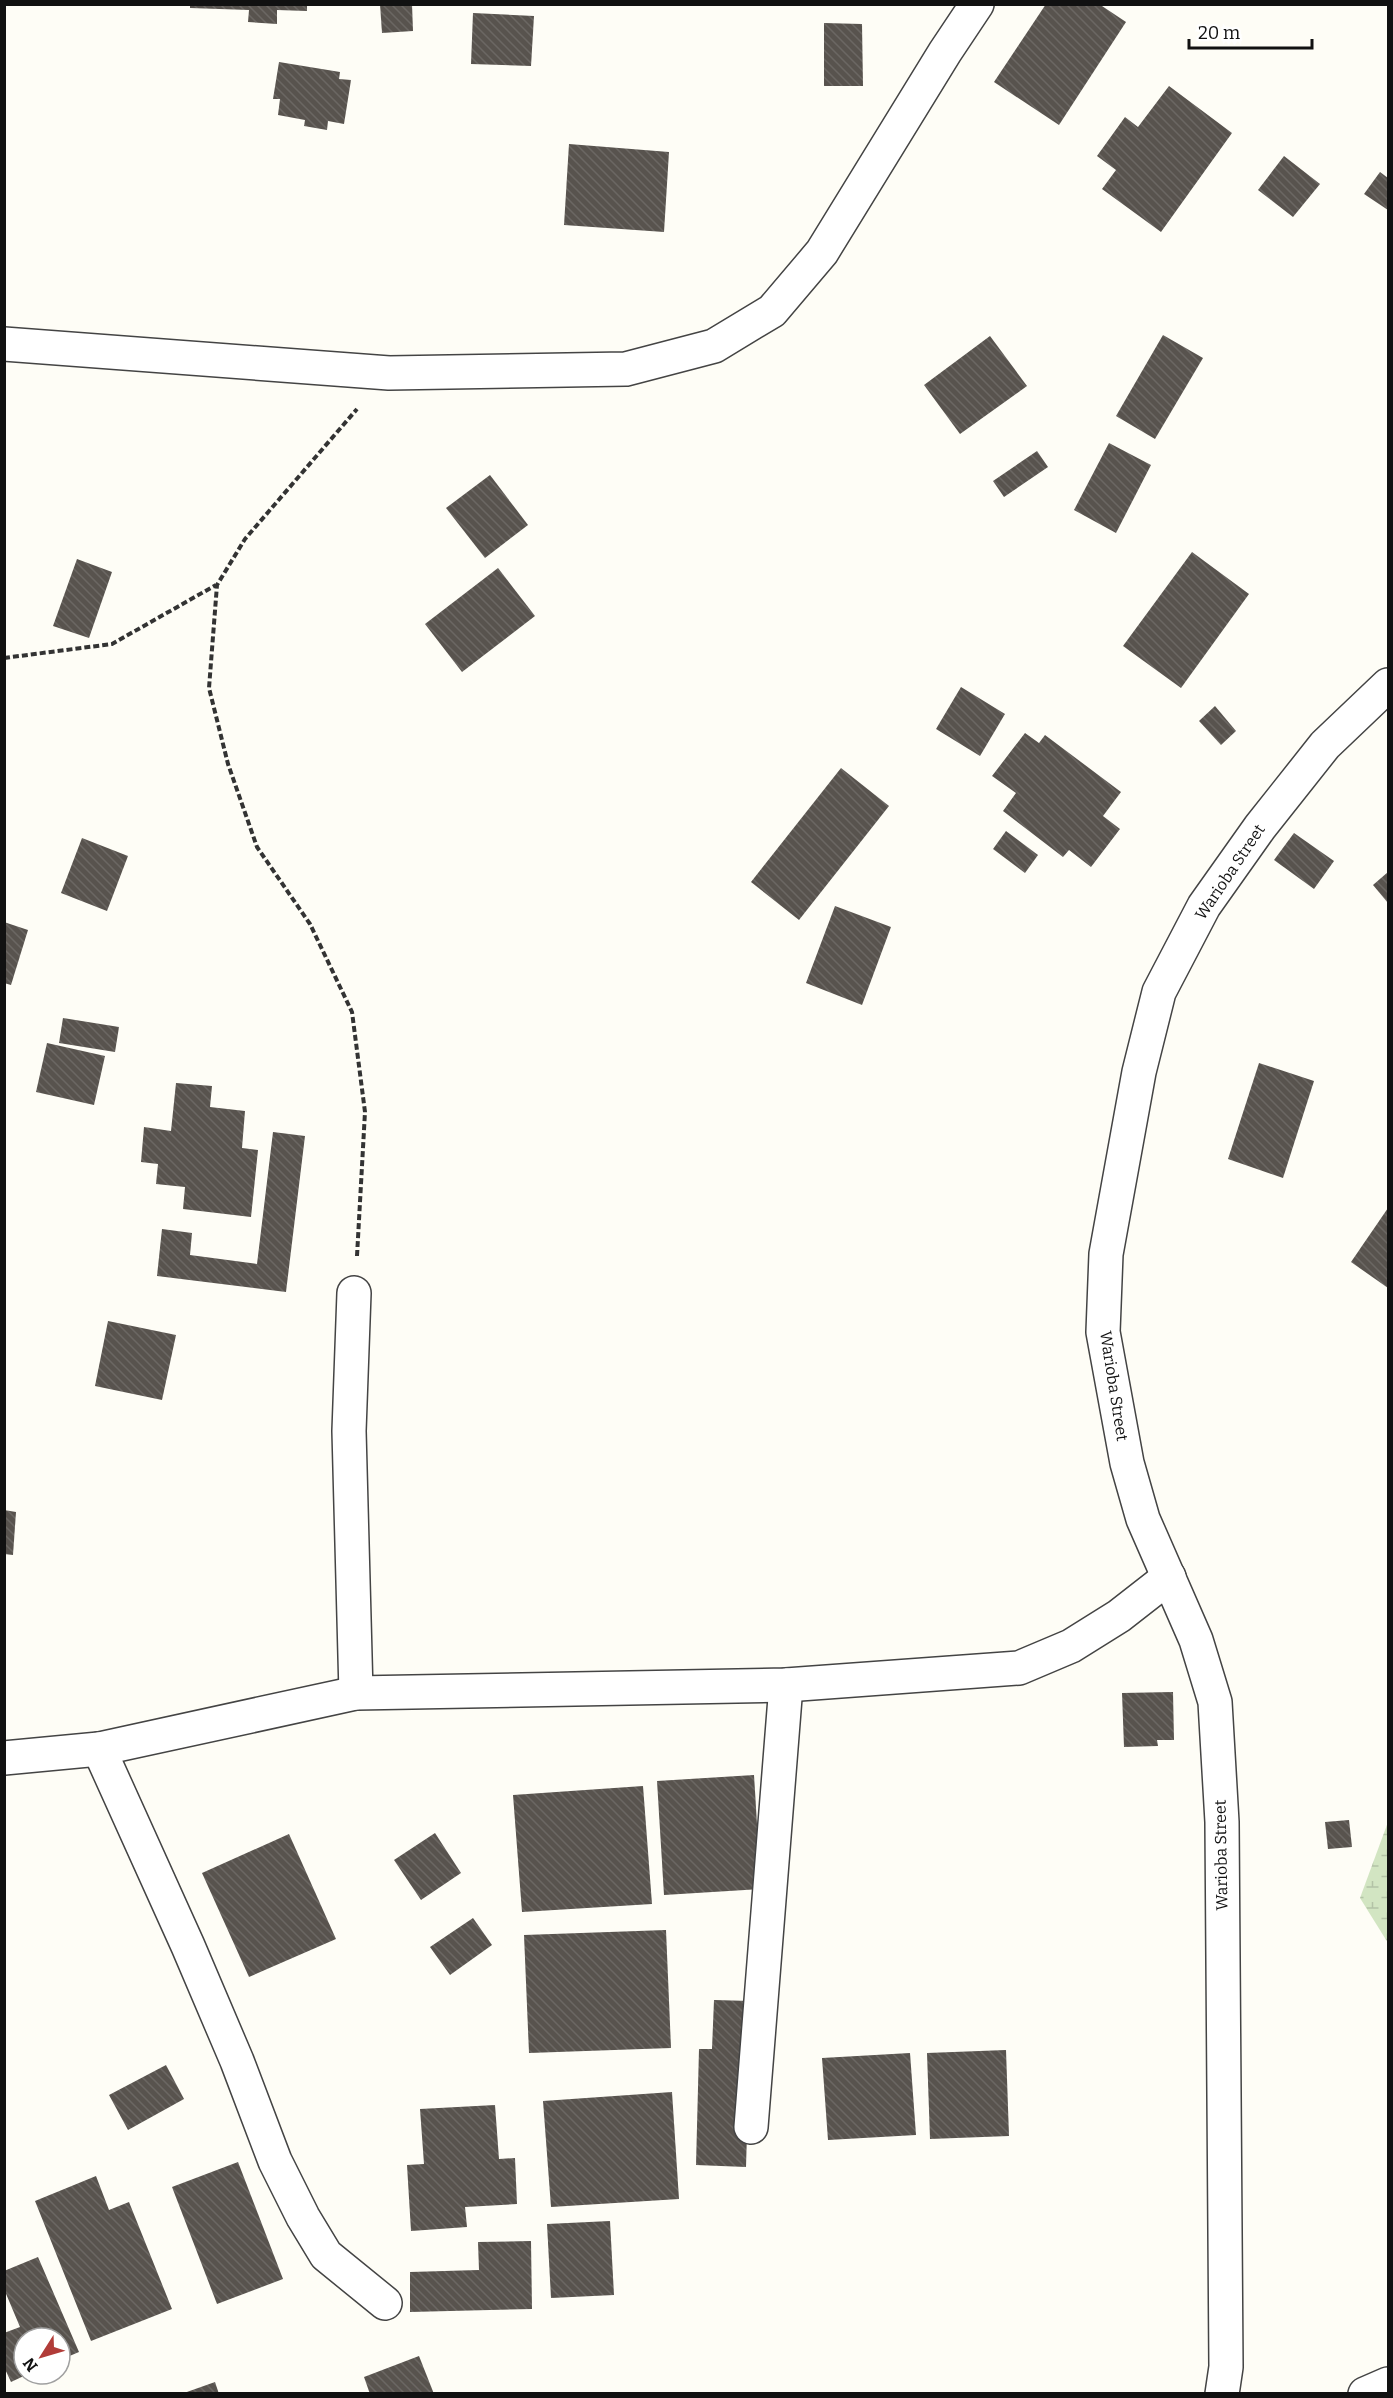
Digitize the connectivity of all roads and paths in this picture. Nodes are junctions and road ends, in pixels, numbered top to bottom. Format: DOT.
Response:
graph roads {
  1 [pos="977,4"];
  2 [pos="4,344"];
  3 [pos="388,372"];
  4 [pos="217,585"];
  5 [pos="4,658"];
  6 [pos="1389,685"];
  7 [pos="354,1293"];
  8 [pos="1169,1577"];
  9 [pos="786,1685"];
  10 [pos="356,1693"];
  11 [pos="99,1749"];
  12 [pos="4,1758"];
  13 [pos="751,2127"];
  14 [pos="385,2303"];
  15 [pos="1389,2384"];
  16 [pos="1222,2394"];
  17 [pos="1365,2394"];
  1 -- 3 [label="street"];
  2 -- 3 [label="street"];
  3 -- 4 [label="path"];
  4 -- 5 [label="path"];
  4 -- 7 [label="path"];
  6 -- 8 [label="street, Warioba Street"];
  7 -- 10 [label="street"];
  8 -- 9 [label="street"];
  8 -- 16 [label="street, Warioba Street"];
  9 -- 10 [label="street"];
  9 -- 13 [label="street"];
  10 -- 11 [label="street"];
  11 -- 12 [label="street"];
  11 -- 14 [label="street"];
  15 -- 17 [label="street"];
}
